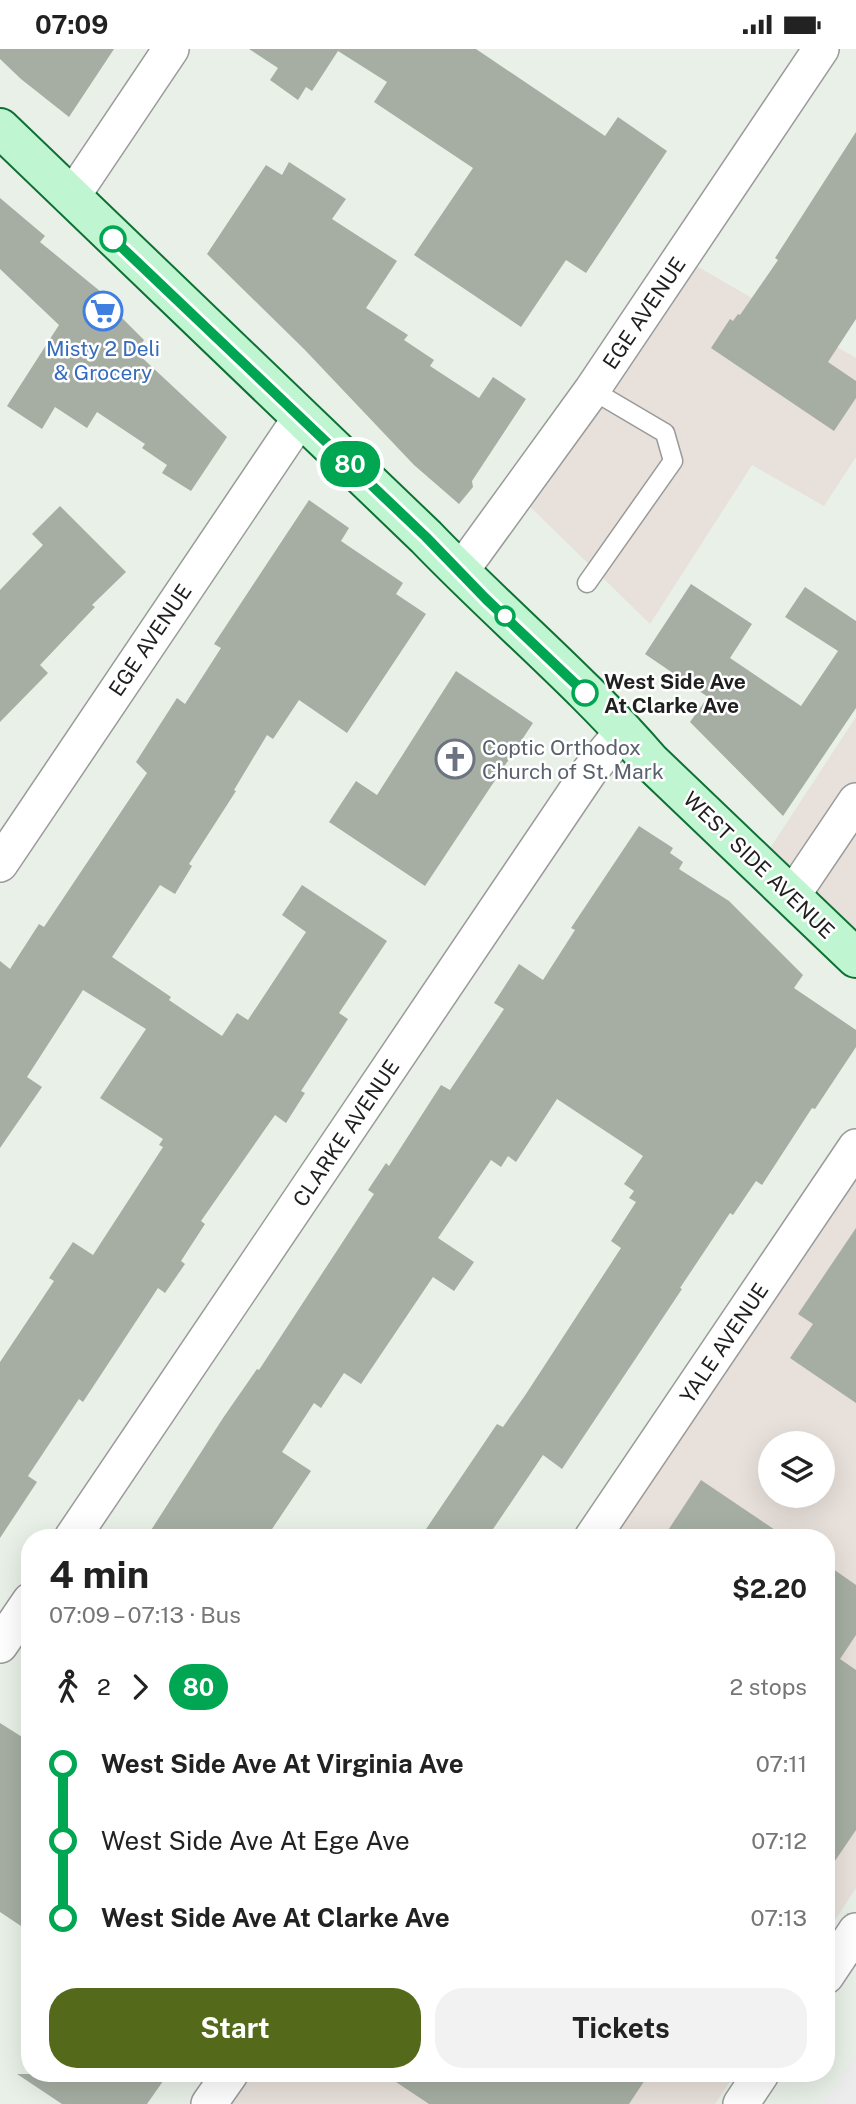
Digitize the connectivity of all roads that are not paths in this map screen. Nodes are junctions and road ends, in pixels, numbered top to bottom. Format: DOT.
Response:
graph roads {
  1 [pos="171,49"];
  2 [pos="821,49"];
  3 [pos="0,128"];
  4 [pos="71,198"];
  5 [pos="592,390"];
  6 [pos="301,417"];
  7 [pos="460,572"];
  8 [pos="587,583"];
  9 [pos="624,730"];
  10 [pos="856,801"];
  11 [pos="0,864"];
  12 [pos="792,896"];
  13 [pos="856,958"];
  14 [pos="856,1147"];
  15 [pos="78,1529"];
  16 [pos="598,1529"];
  17 [pos="21,1614"];
  18 [pos="0,1645"];
  19 [pos="856,1931"];
  20 [pos="835,1962"];
  21 [pos="224,2082"];
  22 [pos="756,2082"];
  23 [pos="209,2104"];
  24 [pos="741,2104"];
  1 -- 4 [label="street"];
  2 -- 5 [label="street, EGE AVENUE"];
  3 -- 4 [label="main road, WEST SIDE AVENUE"];
  4 -- 6 [label="main road, WEST SIDE AVENUE"];
  5 -- 7 [label="street, EGE AVENUE"];
  5 -- 8 [label="lane"];
  6 -- 7 [label="main road, WEST SIDE AVENUE"];
  6 -- 11 [label="street, EGE AVENUE"];
  7 -- 9 [label="main road, WEST SIDE AVENUE"];
  9 -- 12 [label="main road, WEST SIDE AVENUE"];
  9 -- 15 [label="street, CLARKE AVENUE"];
  10 -- 12 [label="street"];
  12 -- 13 [label="main road, WEST SIDE AVENUE"];
  14 -- 16 [label="street, YALE AVENUE"];
  17 -- 18 [label="street"];
  19 -- 20 [label="street"];
  21 -- 23 [label="street"];
  22 -- 24 [label="street"];
}
